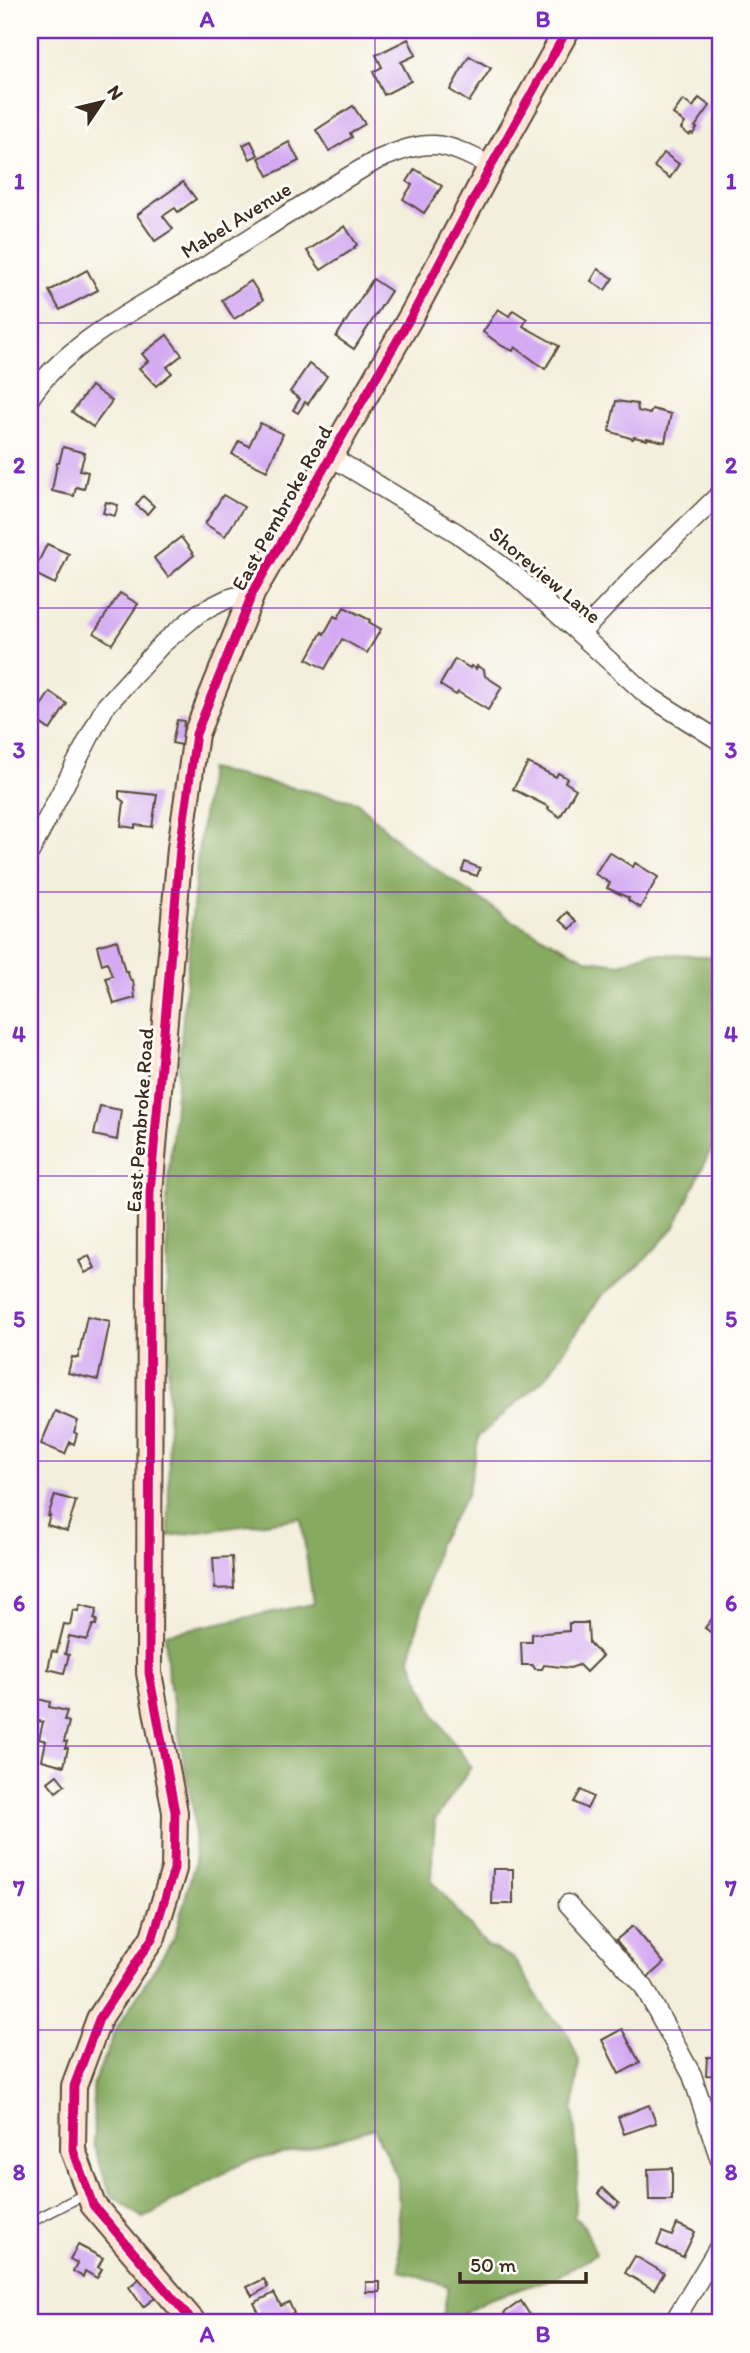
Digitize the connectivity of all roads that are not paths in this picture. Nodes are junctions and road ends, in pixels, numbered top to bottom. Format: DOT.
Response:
graph roads {
  1 [pos="567,30"];
  2 [pos="491,166"];
  3 [pos="30,398"];
  4 [pos="330,456"];
  5 [pos="720,494"];
  6 [pos="253,592"];
  7 [pos="581,634"];
  8 [pos="720,741"];
  9 [pos="30,852"];
  10 [pos="568,1904"];
  11 [pos="720,2160"];
  12 [pos="88,2192"];
  13 [pos="30,2226"];
  14 [pos="720,2245"];
  15 [pos="194,2323"];
  16 [pos="673,2323"];
  1 -- 2 [label="street, East Pembroke Road"];
  2 -- 3 [label="street, Mabel Avenue"];
  2 -- 4 [label="street, East Pembroke Road"];
  4 -- 6 [label="street, East Pembroke Road"];
  4 -- 7 [label="street, Shoreview Lane"];
  5 -- 7 [label="street"];
  6 -- 9 [label="street"];
  6 -- 12 [label="street, East Pembroke Road"];
  7 -- 8 [label="street, Shoreview Lane"];
  10 -- 11 [label="street"];
  12 -- 13 [label="lane"];
  12 -- 15 [label="street, East Pembroke Road"];
  14 -- 16 [label="street"];
}
